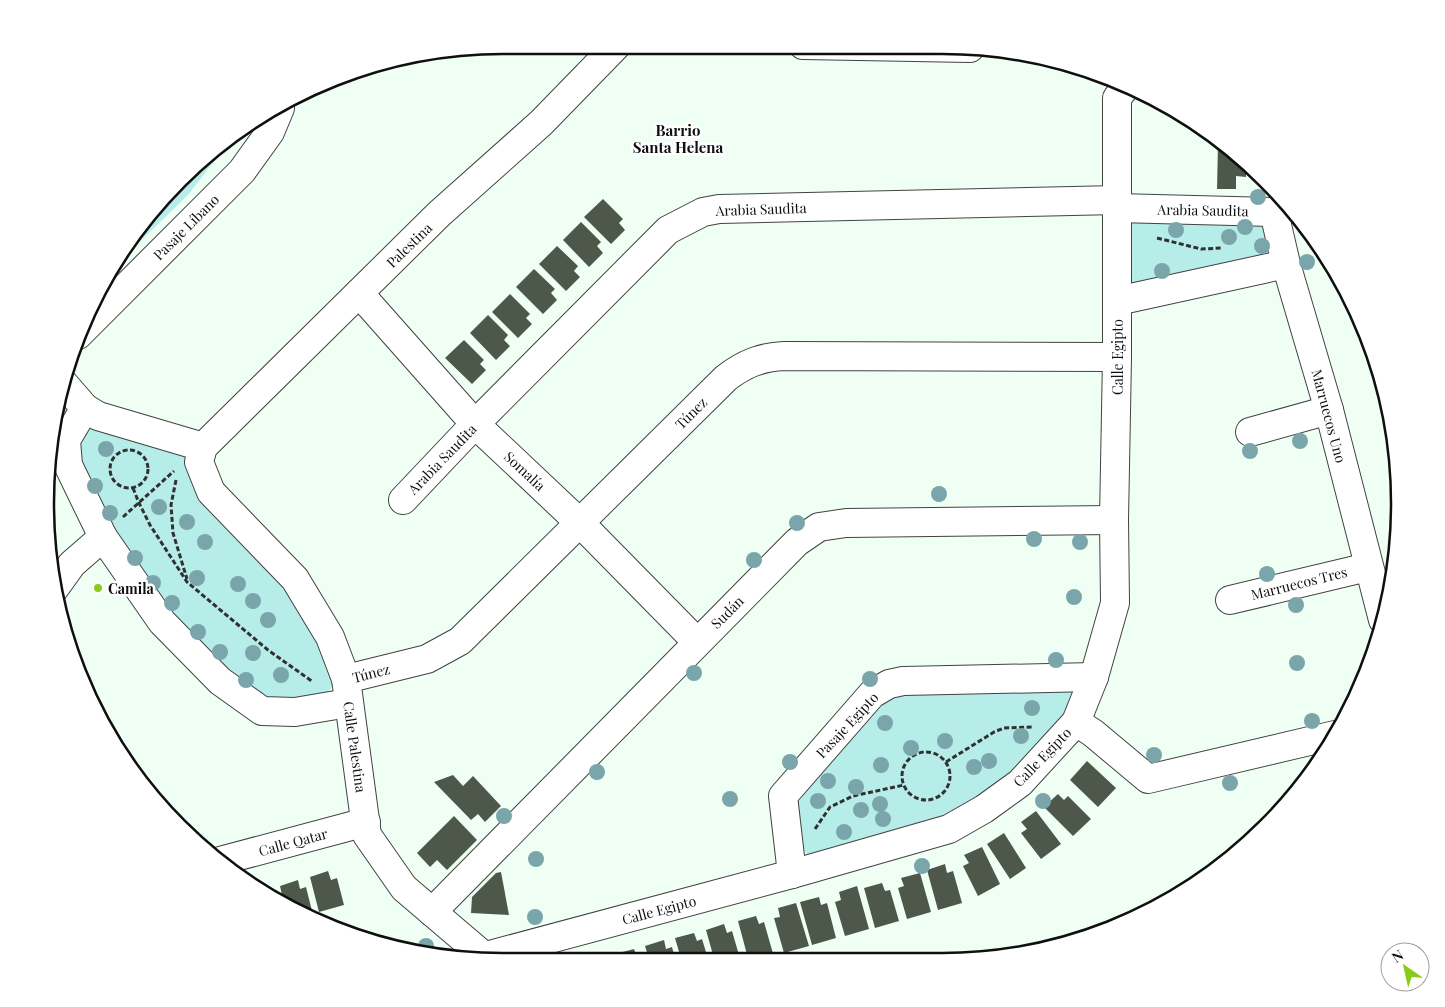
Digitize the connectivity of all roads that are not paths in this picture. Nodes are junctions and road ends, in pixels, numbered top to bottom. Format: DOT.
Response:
graph roads {
  1 [pos="608,54"];
  2 [pos="1122,92"];
  3 [pos="277,115"];
  4 [pos="1117,204"];
  5 [pos="1282,210"];
  6 [pos="1286,264"];
  7 [pos="359,293"];
  8 [pos="1117,301"];
  9 [pos="93,320"];
  10 [pos="1117,357"];
  11 [pos="69,389"];
  12 [pos="85,408"];
  13 [pos="1329,410"];
  14 [pos="475,424"];
  15 [pos="1250,432"];
  16 [pos="203,447"];
  17 [pos="403,500"];
  18 [pos="1114,520"];
  19 [pos="580,523"];
  20 [pos="103,537"];
  21 [pos="1368,567"];
  22 [pos="60,579"];
  23 [pos="1230,600"];
  24 [pos="1379,607"];
  25 [pos="697,642"];
  26 [pos="1094,677"];
  27 [pos="347,691"];
  28 [pos="1076,722"];
  29 [pos="1325,737"];
  30 [pos="366,822"];
  31 [pos="229,859"];
  32 [pos="792,874"];
  33 [pos="432,912"];
  34 [pos="474,952"];
  35 [pos="499,953"];
  1 -- 7 [label="street, Palestina"];
  2 -- 4 [label="street, Calle Egipto"];
  3 -- 9 [label="street, Pasaje Líbano"];
  4 -- 5 [label="street, Arabia Saudita"];
  4 -- 8 [label="street, Calle Egipto"];
  4 -- 14 [label="street, Arabia Saudita"];
  5 -- 6 [label="street, Marruecos Uno"];
  6 -- 8 [label="street"];
  6 -- 13 [label="street, Marruecos Uno"];
  7 -- 14 [label="street, Somalía"];
  7 -- 16 [label="street, Palestina"];
  8 -- 10 [label="street, Calle Egipto"];
  10 -- 18 [label="street, Calle Egipto"];
  10 -- 19 [label="street, Túnez"];
  11 -- 12 [label="street"];
  12 -- 16 [label="street"];
  12 -- 20 [label="street, Túnez"];
  13 -- 15 [label="street"];
  13 -- 21 [label="street, Marruecos Uno"];
  14 -- 17 [label="street, Arabia Saudita"];
  14 -- 19 [label="street, Somalía"];
  16 -- 27 [label="street, Calle Palestina"];
  18 -- 25 [label="street, Sudán"];
  18 -- 26 [label="street, Calle Egipto"];
  19 -- 25 [label="street, Somalía"];
  19 -- 27 [label="street, Túnez"];
  20 -- 22 [label="street"];
  20 -- 27 [label="street, Túnez"];
  21 -- 23 [label="street, Marruecos Tres"];
  21 -- 24 [label="street, Marruecos Uno"];
  25 -- 33 [label="street, Sudán"];
  26 -- 28 [label="street, Calle Egipto"];
  26 -- 32 [label="street, Pasaje Egipto"];
  27 -- 30 [label="street, Calle Palestina"];
  28 -- 29 [label="street"];
  28 -- 32 [label="street, Calle Egipto"];
  30 -- 31 [label="street, Calle Qatar"];
  30 -- 33 [label="street, Calle Palestina"];
  32 -- 35 [label="street, Calle Egipto"];
  33 -- 34 [label="street, Calle Palestina"];
}
